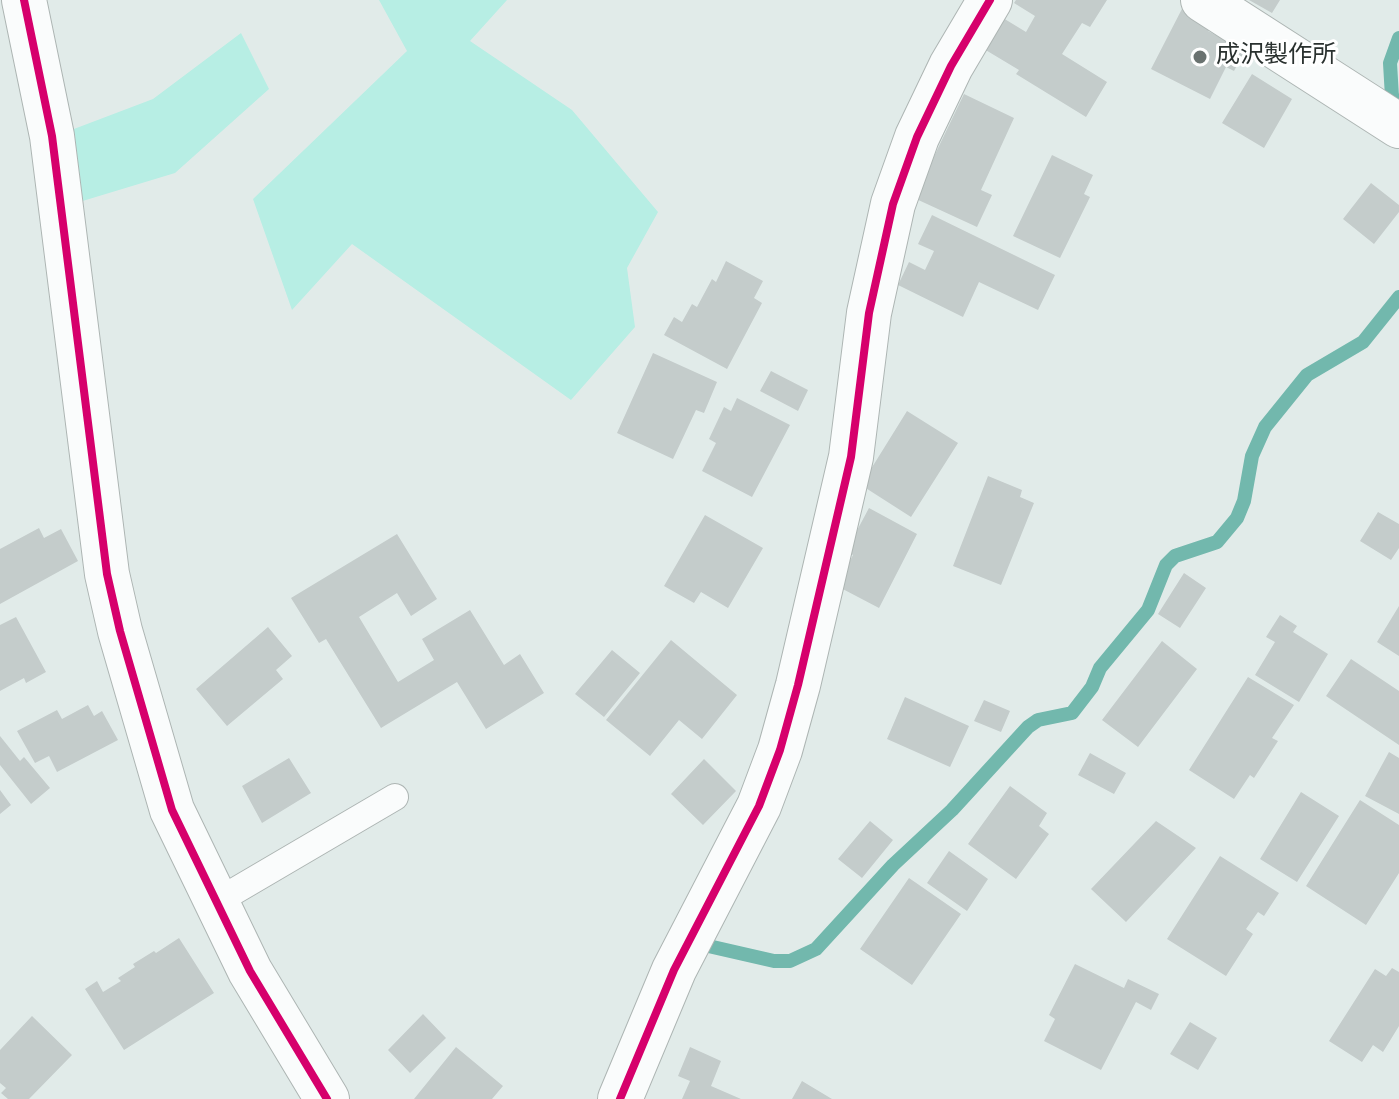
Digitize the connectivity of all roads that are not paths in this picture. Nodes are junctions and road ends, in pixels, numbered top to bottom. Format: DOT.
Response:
graph roads {
  1 [pos="24,0"];
  2 [pos="990,0"];
  3 [pos="1203,0"];
  4 [pos="17,54"];
  5 [pos="1399,126"];
  6 [pos="395,797"];
  7 [pos="216,902"];
  8 [pos="327,1099"];
  9 [pos="620,1099"];
  1 -- 4 [label="street"];
  2 -- 9 [label="street"];
  3 -- 5 [label="street"];
  4 -- 7 [label="street"];
  6 -- 7 [label="lane"];
  7 -- 8 [label="street"];
}
